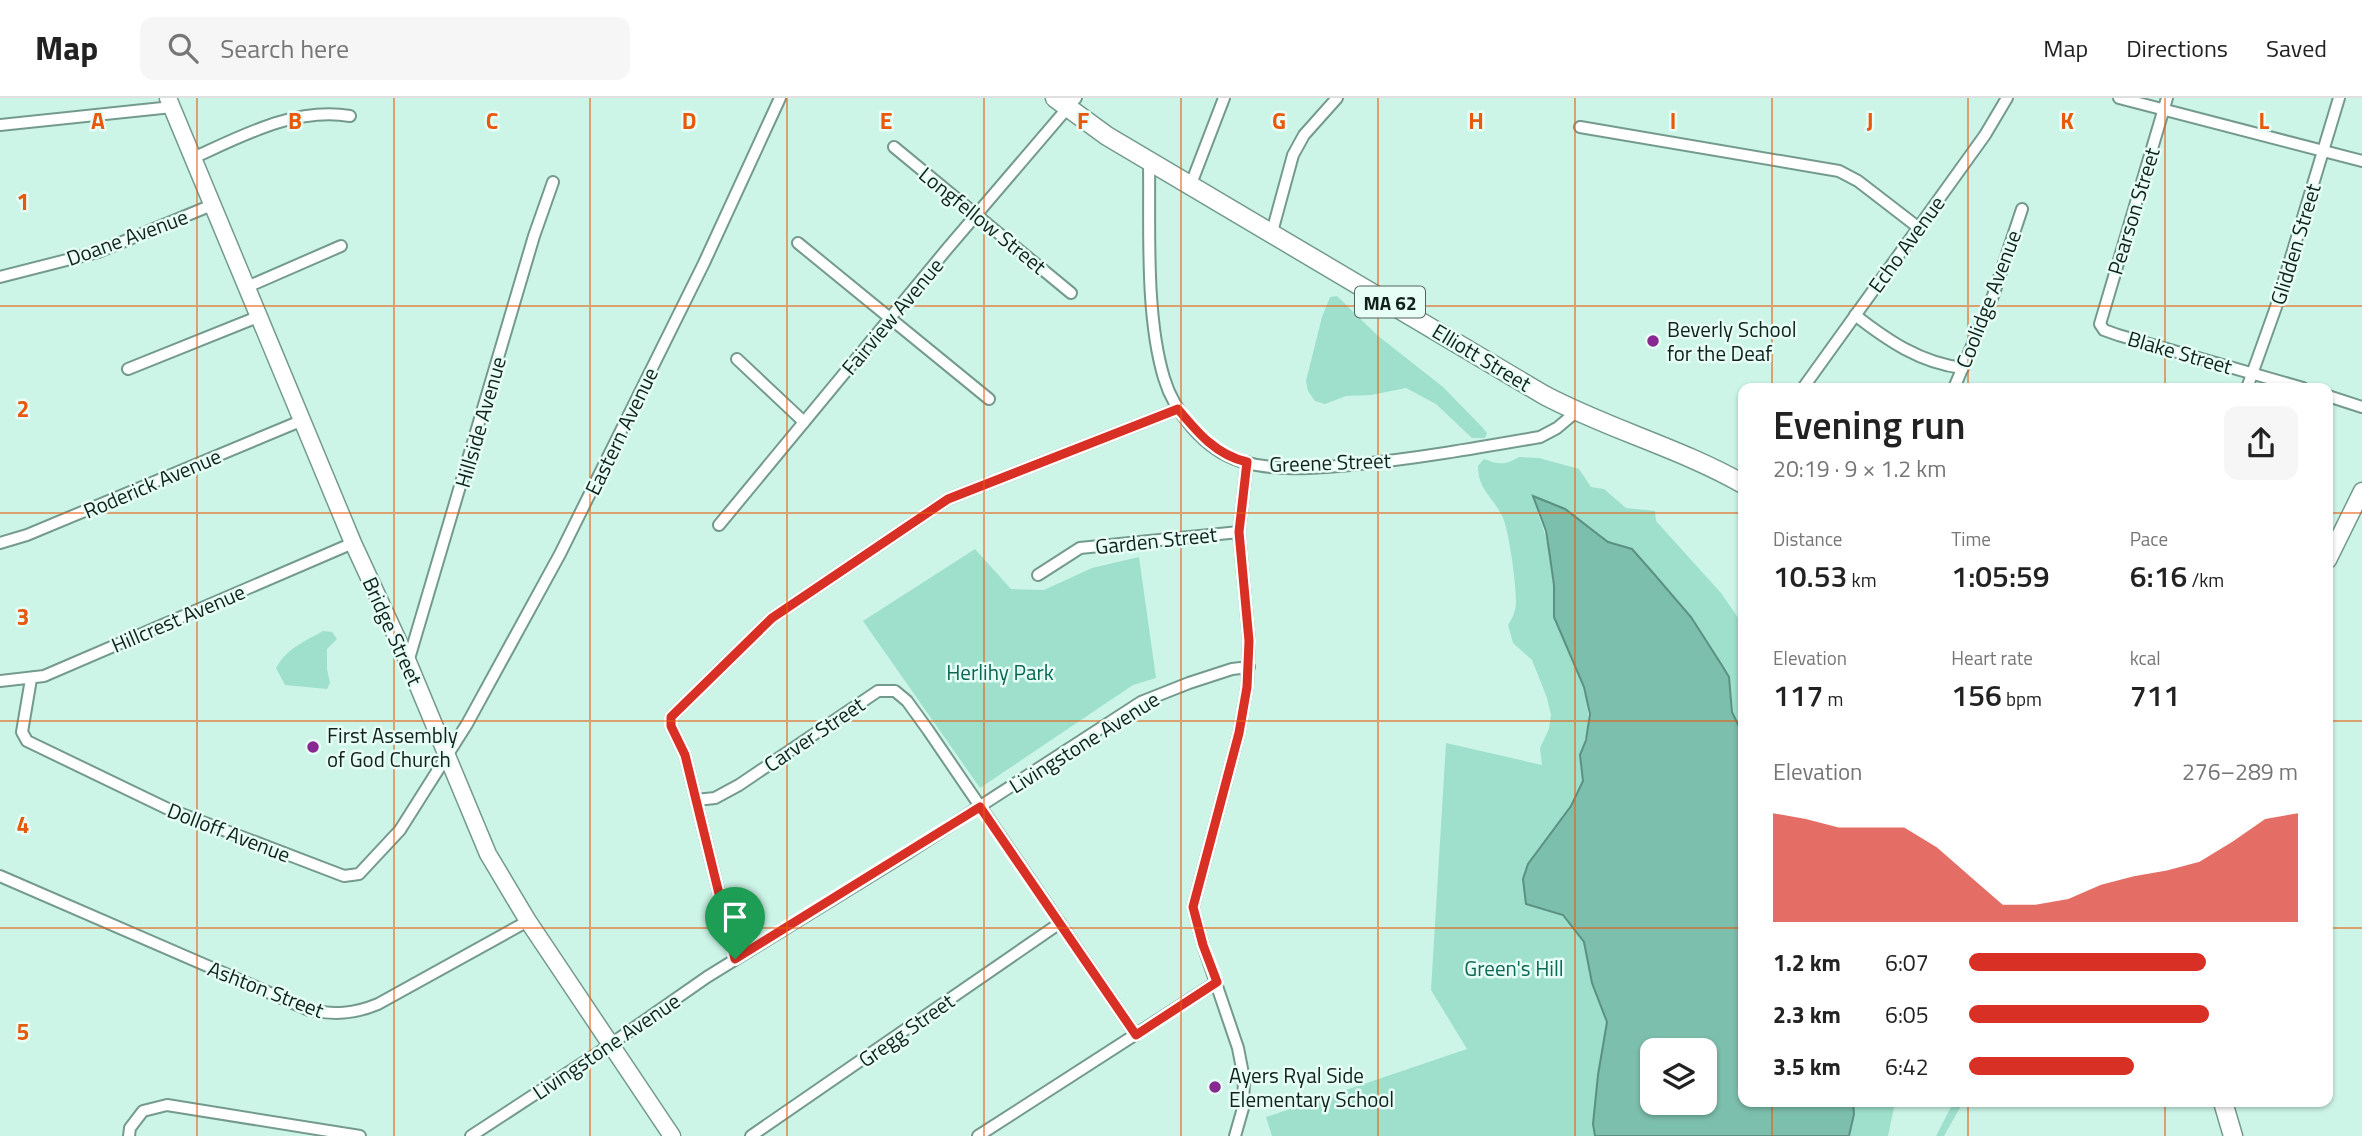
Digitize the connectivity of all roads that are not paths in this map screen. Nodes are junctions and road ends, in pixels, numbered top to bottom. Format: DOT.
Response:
graph roads {
  1 [pos="780,98"];
  2 [pos="1224,98"];
  3 [pos="1337,98"];
  4 [pos="2007,98"];
  5 [pos="2119,98"];
  6 [pos="2167,98"];
  7 [pos="2339,98"];
  8 [pos="1066,102"];
  9 [pos="170,103"];
  10 [pos="2164,110"];
  11 [pos="349,116"];
  12 [pos="0,125"];
  13 [pos="1580,127"];
  14 [pos="894,147"];
  15 [pos="2324,151"];
  16 [pos="193,158"];
  17 [pos="1149,161"];
  18 [pos="2362,161"];
  19 [pos="553,182"];
  20 [pos="1191,184"];
  21 [pos="212,205"];
  22 [pos="2022,209"];
  23 [pos="976,214"];
  24 [pos="1919,228"];
  25 [pos="1272,232"];
  26 [pos="798,243"];
  27 [pos="341,246"];
  28 [pos="0,276"];
  29 [pos="247,287"];
  30 [pos="1072,293"];
  31 [pos="1855,315"];
  32 [pos="260,316"];
  33 [pos="890,318"];
  34 [pos="2100,324"];
  35 [pos="737,359"];
  36 [pos="1963,368"];
  37 [pos="128,369"];
  38 [pos="2254,373"];
  39 [pos="1807,383"];
  40 [pos="1956,383"];
  41 [pos="2249,383"];
  42 [pos="2287,383"];
  43 [pos="2333,398"];
  44 [pos="989,399"];
  45 [pos="2362,407"];
  46 [pos="1178,409"];
  47 [pos="1576,412"];
  48 [pos="303,419"];
  49 [pos="804,422"];
  50 [pos="1247,462"];
  51 [pos="1738,478"];
  52 [pos="2362,491"];
  53 [pos="719,525"];
  54 [pos="1239,532"];
  55 [pos="0,543"];
  56 [pos="353,544"];
  57 [pos="2333,550"];
  58 [pos="1038,575"];
  59 [pos="408,662"];
  60 [pos="1249,667"];
  61 [pos="31,679"];
  62 [pos="0,681"];
  63 [pos="446,756"];
  64 [pos="696,800"];
  65 [pos="980,807"];
  66 [pos="0,876"];
  67 [pos="528,921"];
  68 [pos="1060,923"];
  69 [pos="735,959"];
  70 [pos="1217,982"];
  71 [pos="1136,1035"];
  72 [pos="610,1044"];
  73 [pos="2224,1107"];
  74 [pos="129,1136"];
  75 [pos="360,1136"];
  76 [pos="471,1136"];
  77 [pos="672,1136"];
  78 [pos="751,1136"];
  79 [pos="978,1136"];
  80 [pos="1235,1136"];
  81 [pos="2233,1136"];
  1 -- 63 [label="street, Eastern Avenue"];
  2 -- 20 [label="street"];
  3 -- 25 [label="street"];
  4 -- 24 [label="street, Echo Avenue"];
  5 -- 10 [label="street"];
  6 -- 10 [label="street, Pearson Street"];
  7 -- 15 [label="street, Glidden Street"];
  8 -- 17 [label="main road, Elliott Street / MA 62"];
  8 -- 23 [label="street, Fairview Avenue"];
  9 -- 12 [label="street"];
  9 -- 16 [label="main road, Bridge Street"];
  10 -- 15 [label="street"];
  10 -- 34 [label="street, Pearson Street"];
  11 -- 16 [label="street"];
  13 -- 24 [label="street"];
  14 -- 23 [label="street, Longfellow Street"];
  15 -- 18 [label="street"];
  15 -- 38 [label="street, Glidden Street"];
  16 -- 21 [label="main road, Bridge Street"];
  17 -- 20 [label="main road, Elliott Street / MA 62"];
  17 -- 46 [label="street, Greene Street"];
  19 -- 59 [label="street, Hillside Avenue"];
  20 -- 25 [label="main road, Elliott Street / MA 62"];
  21 -- 28 [label="street, Doane Avenue"];
  21 -- 29 [label="main road, Bridge Street"];
  22 -- 36 [label="street, Coolidge Avenue"];
  23 -- 30 [label="street, Longfellow Street"];
  23 -- 33 [label="street, Fairview Avenue"];
  24 -- 31 [label="street, Echo Avenue"];
  25 -- 47 [label="main road, Elliott Street / MA 62"];
  26 -- 33 [label="street"];
  27 -- 29 [label="street"];
  29 -- 32 [label="main road, Bridge Street"];
  31 -- 36 [label="street"];
  31 -- 39 [label="street, Echo Avenue"];
  32 -- 37 [label="street"];
  32 -- 48 [label="main road, Bridge Street"];
  33 -- 44 [label="street"];
  33 -- 49 [label="street, Fairview Avenue"];
  34 -- 38 [label="street, Blake Street"];
  35 -- 49 [label="street"];
  36 -- 40 [label="street, Coolidge Avenue"];
  38 -- 41 [label="street, Glidden Street"];
  38 -- 42 [label="street, Blake Street"];
  43 -- 45 [label="street"];
  46 -- 50 [label="street, Greene Street"];
  46 -- 64 [label="street"];
  47 -- 50 [label="street, Greene Street"];
  47 -- 51 [label="main road, Elliott Street / MA 62"];
  48 -- 55 [label="street, Roderick Avenue"];
  48 -- 56 [label="main road, Bridge Street"];
  49 -- 53 [label="street, Fairview Avenue"];
  50 -- 54 [label="street"];
  52 -- 57 [label="main road"];
  54 -- 58 [label="street, Garden Street"];
  54 -- 60 [label="street"];
  56 -- 59 [label="main road, Bridge Street"];
  56 -- 61 [label="street, Hillcrest Avenue"];
  59 -- 63 [label="main road, Bridge Street"];
  60 -- 65 [label="street, Livingstone Avenue"];
  60 -- 70 [label="street"];
  61 -- 62 [label="street, Hillcrest Avenue"];
  61 -- 63 [label="street, Dolloff Avenue"];
  63 -- 67 [label="main road, Bridge Street"];
  64 -- 65 [label="street, Carver Street"];
  64 -- 69 [label="street"];
  65 -- 68 [label="street, Carver Street"];
  65 -- 69 [label="street, Livingstone Avenue"];
  66 -- 67 [label="street, Ashton Street"];
  67 -- 72 [label="main road, Bridge Street"];
  68 -- 71 [label="street, Carver Street"];
  68 -- 78 [label="street, Gregg Street"];
  69 -- 72 [label="street, Livingstone Avenue"];
  70 -- 71 [label="street"];
  70 -- 80 [label="street"];
  71 -- 79 [label="street"];
  72 -- 76 [label="street, Livingstone Avenue"];
  72 -- 77 [label="main road, Bridge Street"];
  73 -- 81 [label="main road"];
  74 -- 75 [label="street"];
}
